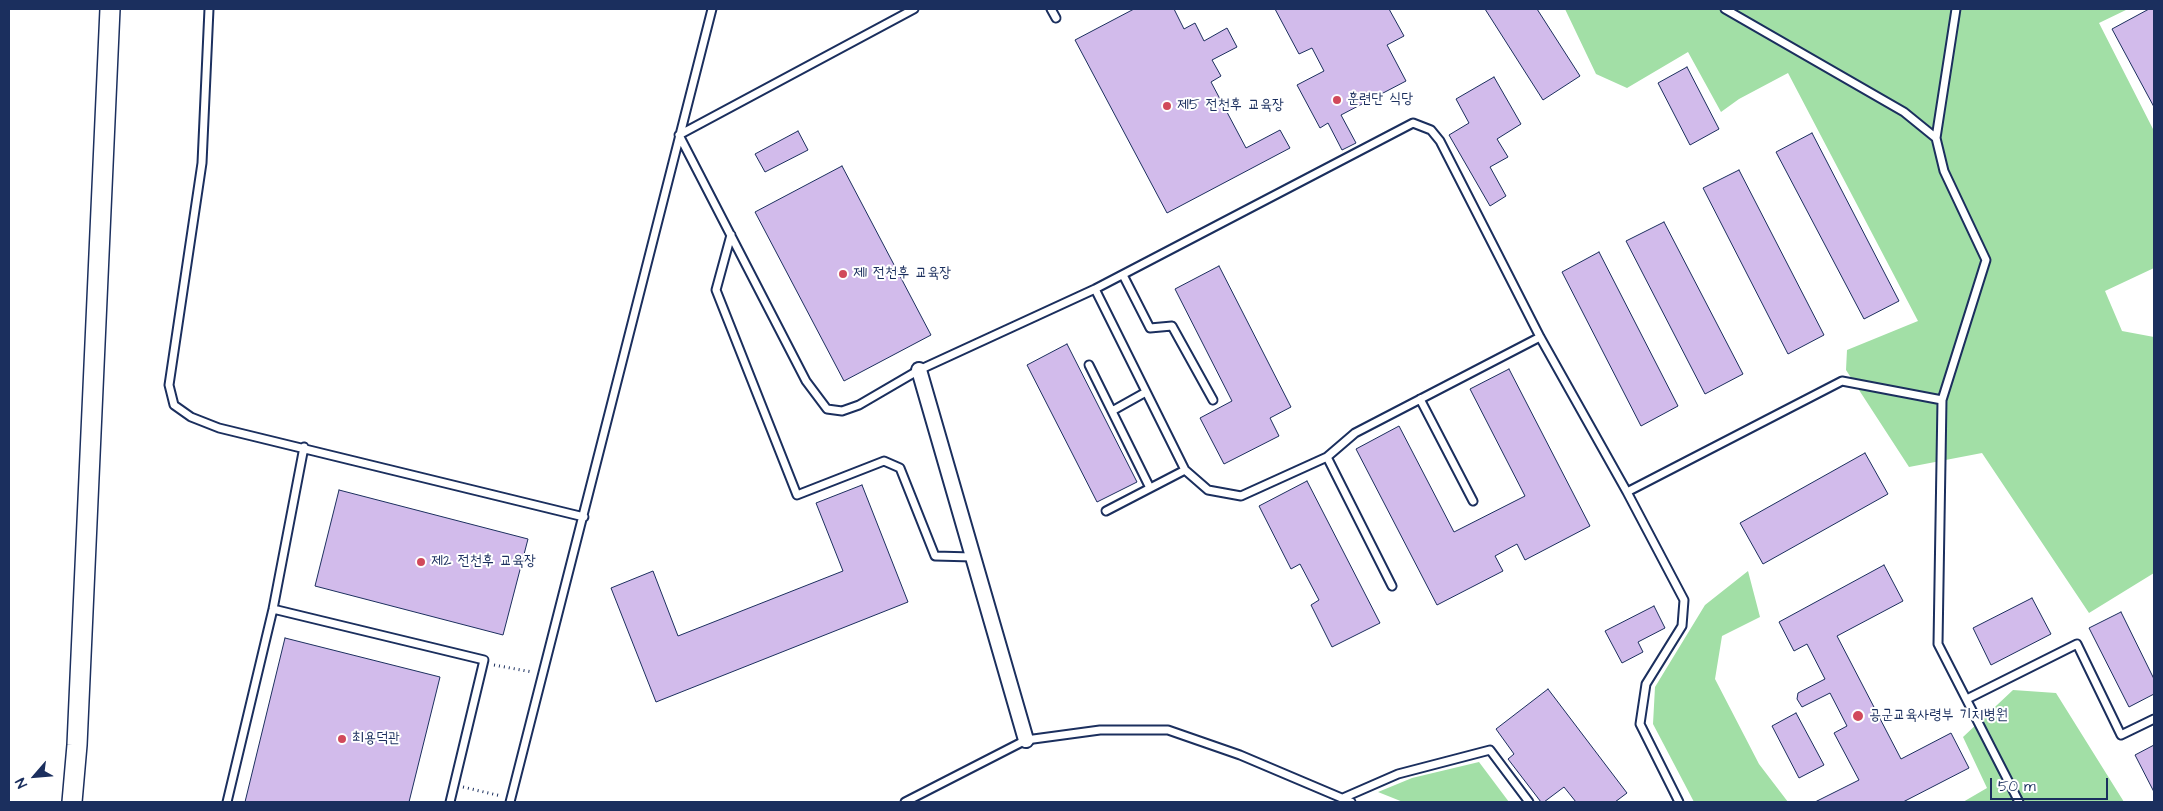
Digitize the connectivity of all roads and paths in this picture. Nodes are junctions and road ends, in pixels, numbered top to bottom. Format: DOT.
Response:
graph roads {
  1 [pos="110,9"];
  2 [pos="209,9"];
  3 [pos="712,9"];
  4 [pos="914,9"];
  5 [pos="1051,9"];
  6 [pos="1725,9"];
  7 [pos="1956,9"];
  8 [pos="1056,18"];
  9 [pos="679,135"];
  10 [pos="1936,138"];
  11 [pos="731,235"];
  12 [pos="1123,275"];
  13 [pos="1096,289"];
  14 [pos="1540,337"];
  15 [pos="1089,364"];
  16 [pos="919,370"];
  17 [pos="1146,392"];
  18 [pos="1420,399"];
  19 [pos="1213,400"];
  20 [pos="1942,400"];
  21 [pos="1112,411"];
  22 [pos="304,447"];
  23 [pos="1326,457"];
  24 [pos="1185,470"];
  25 [pos="1150,488"];
  26 [pos="1627,492"];
  27 [pos="1473,501"];
  28 [pos="1106,511"];
  29 [pos="584,517"];
  30 [pos="973,557"];
  31 [pos="1392,586"];
  32 [pos="272,608"];
  33 [pos="484,664"];
  34 [pos="542,674"];
  35 [pos="1967,699"];
  36 [pos="2154,719"];
  37 [pos="1026,740"];
  38 [pos="454,785"];
  39 [pos="1343,798"];
  40 [pos="511,800"];
  41 [pos="72,802"];
  42 [pos="227,802"];
  43 [pos="450,802"];
  44 [pos="904,802"];
  45 [pos="1351,802"];
  46 [pos="1529,802"];
  47 [pos="1679,802"];
  48 [pos="2019,802"];
  1 -- 41 [label="main road"];
  2 -- 22 [label="lane"];
  3 -- 9 [label="lane"];
  4 -- 9 [label="lane"];
  5 -- 8 [label="lane"];
  6 -- 10 [label="lane"];
  7 -- 10 [label="lane"];
  9 -- 11 [label="lane"];
  9 -- 29 [label="lane"];
  10 -- 20 [label="lane"];
  11 -- 16 [label="lane"];
  11 -- 30 [label="lane"];
  12 -- 13 [label="lane"];
  12 -- 14 [label="lane"];
  12 -- 19 [label="lane"];
  13 -- 16 [label="lane"];
  13 -- 17 [label="lane"];
  14 -- 18 [label="lane"];
  14 -- 26 [label="lane"];
  15 -- 21 [label="lane"];
  16 -- 30 [label="street"];
  17 -- 21 [label="lane"];
  17 -- 24 [label="lane"];
  18 -- 23 [label="lane"];
  18 -- 27 [label="lane"];
  20 -- 26 [label="lane"];
  20 -- 35 [label="lane"];
  21 -- 25 [label="lane"];
  22 -- 29 [label="lane"];
  22 -- 32 [label="lane"];
  23 -- 24 [label="lane"];
  23 -- 31 [label="lane"];
  24 -- 25 [label="lane"];
  25 -- 28 [label="lane"];
  26 -- 47 [label="lane"];
  29 -- 34 [label="lane"];
  30 -- 37 [label="street"];
  32 -- 33 [label="lane"];
  32 -- 42 [label="lane"];
  33 -- 34 [label="path"];
  33 -- 38 [label="lane"];
  34 -- 40 [label="lane"];
  35 -- 36 [label="lane"];
  35 -- 48 [label="lane"];
  37 -- 39 [label="lane"];
  37 -- 44 [label="lane"];
  38 -- 40 [label="path"];
  38 -- 43 [label="lane"];
  39 -- 45 [label="lane"];
  39 -- 46 [label="lane"];
}
